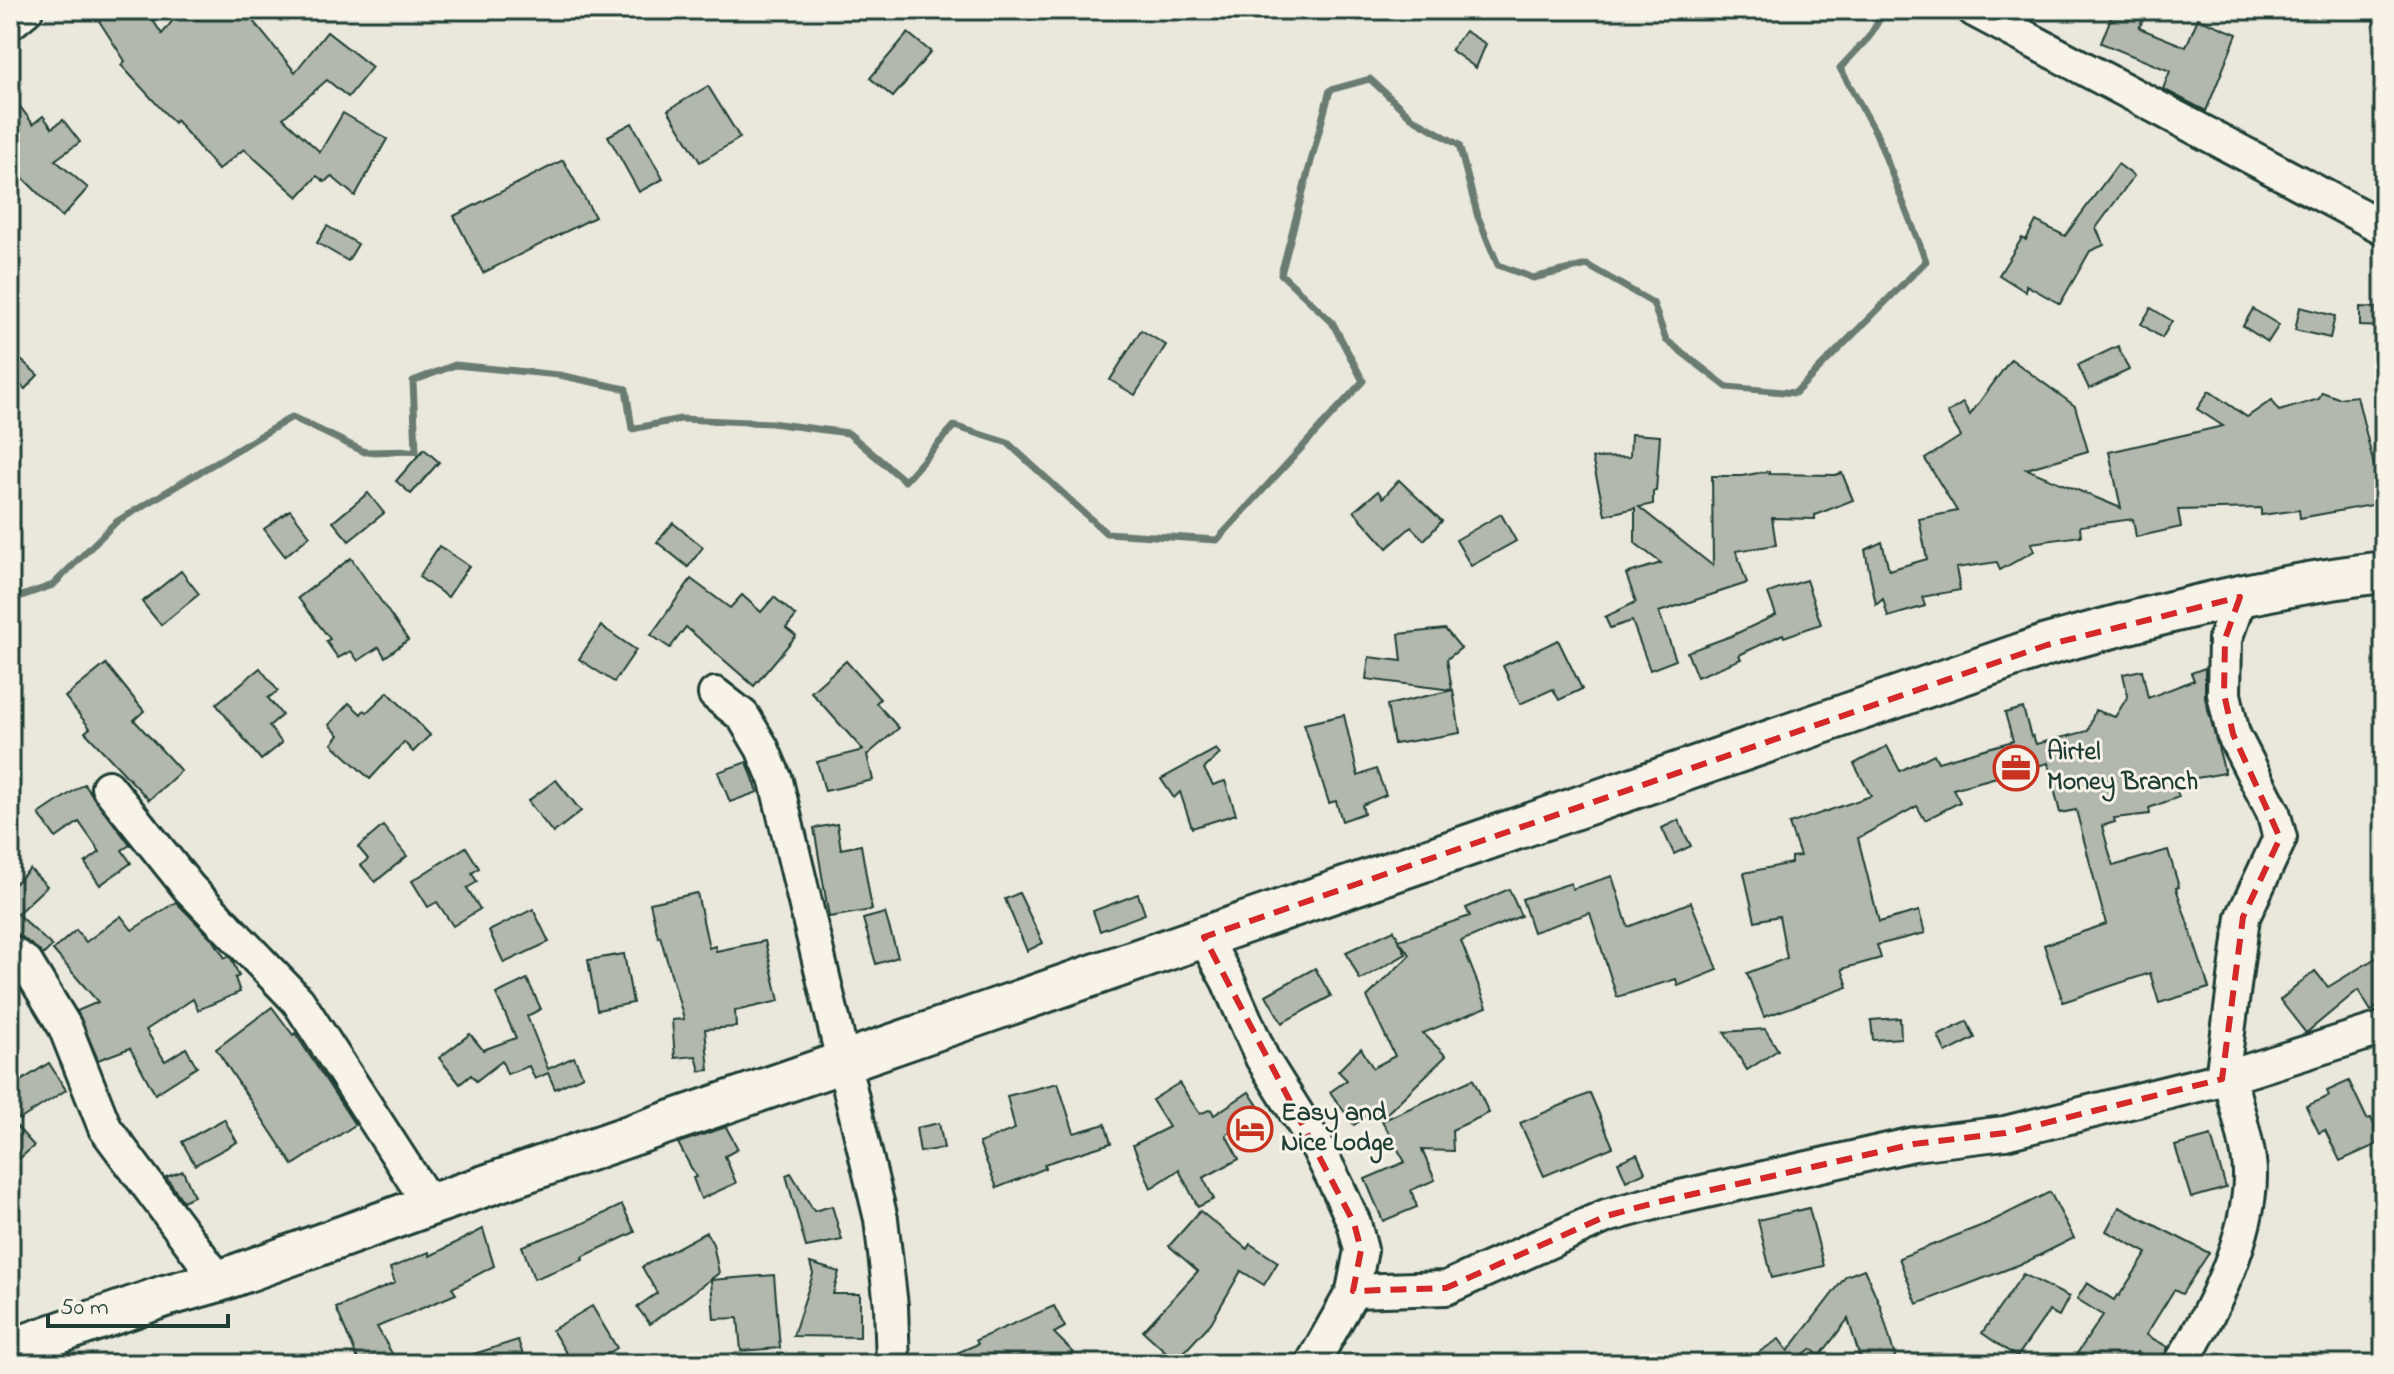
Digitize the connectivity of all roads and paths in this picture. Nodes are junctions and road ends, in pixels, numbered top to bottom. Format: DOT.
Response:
graph roads {
  1 [pos="26,10"];
  2 [pos="1974,10"];
  3 [pos="10,23"];
  4 [pos="2384,228"];
  5 [pos="2384,572"];
  6 [pos="2240,597"];
  7 [pos="715,694"];
  8 [pos="108,787"];
  9 [pos="1204,937"];
  10 [pos="10,952"];
  11 [pos="2384,1028"];
  12 [pos="842,1062"];
  13 [pos="2226,1078"];
  14 [pos="430,1205"];
  15 [pos="219,1281"];
  16 [pos="1353,1291"];
  17 [pos="10,1350"];
  18 [pos="893,1364"];
  19 [pos="1312,1364"];
  20 [pos="2180,1364"];
  1 -- 3 [label="street"];
  2 -- 4 [label="street"];
  5 -- 6 [label="main road"];
  6 -- 9 [label="main road"];
  6 -- 13 [label="street"];
  7 -- 12 [label="street"];
  8 -- 14 [label="street"];
  9 -- 12 [label="main road"];
  9 -- 16 [label="street"];
  10 -- 15 [label="street"];
  11 -- 13 [label="street"];
  12 -- 14 [label="main road"];
  12 -- 18 [label="street"];
  13 -- 16 [label="street"];
  13 -- 20 [label="street"];
  14 -- 15 [label="main road"];
  15 -- 17 [label="main road"];
  16 -- 19 [label="street"];
}
